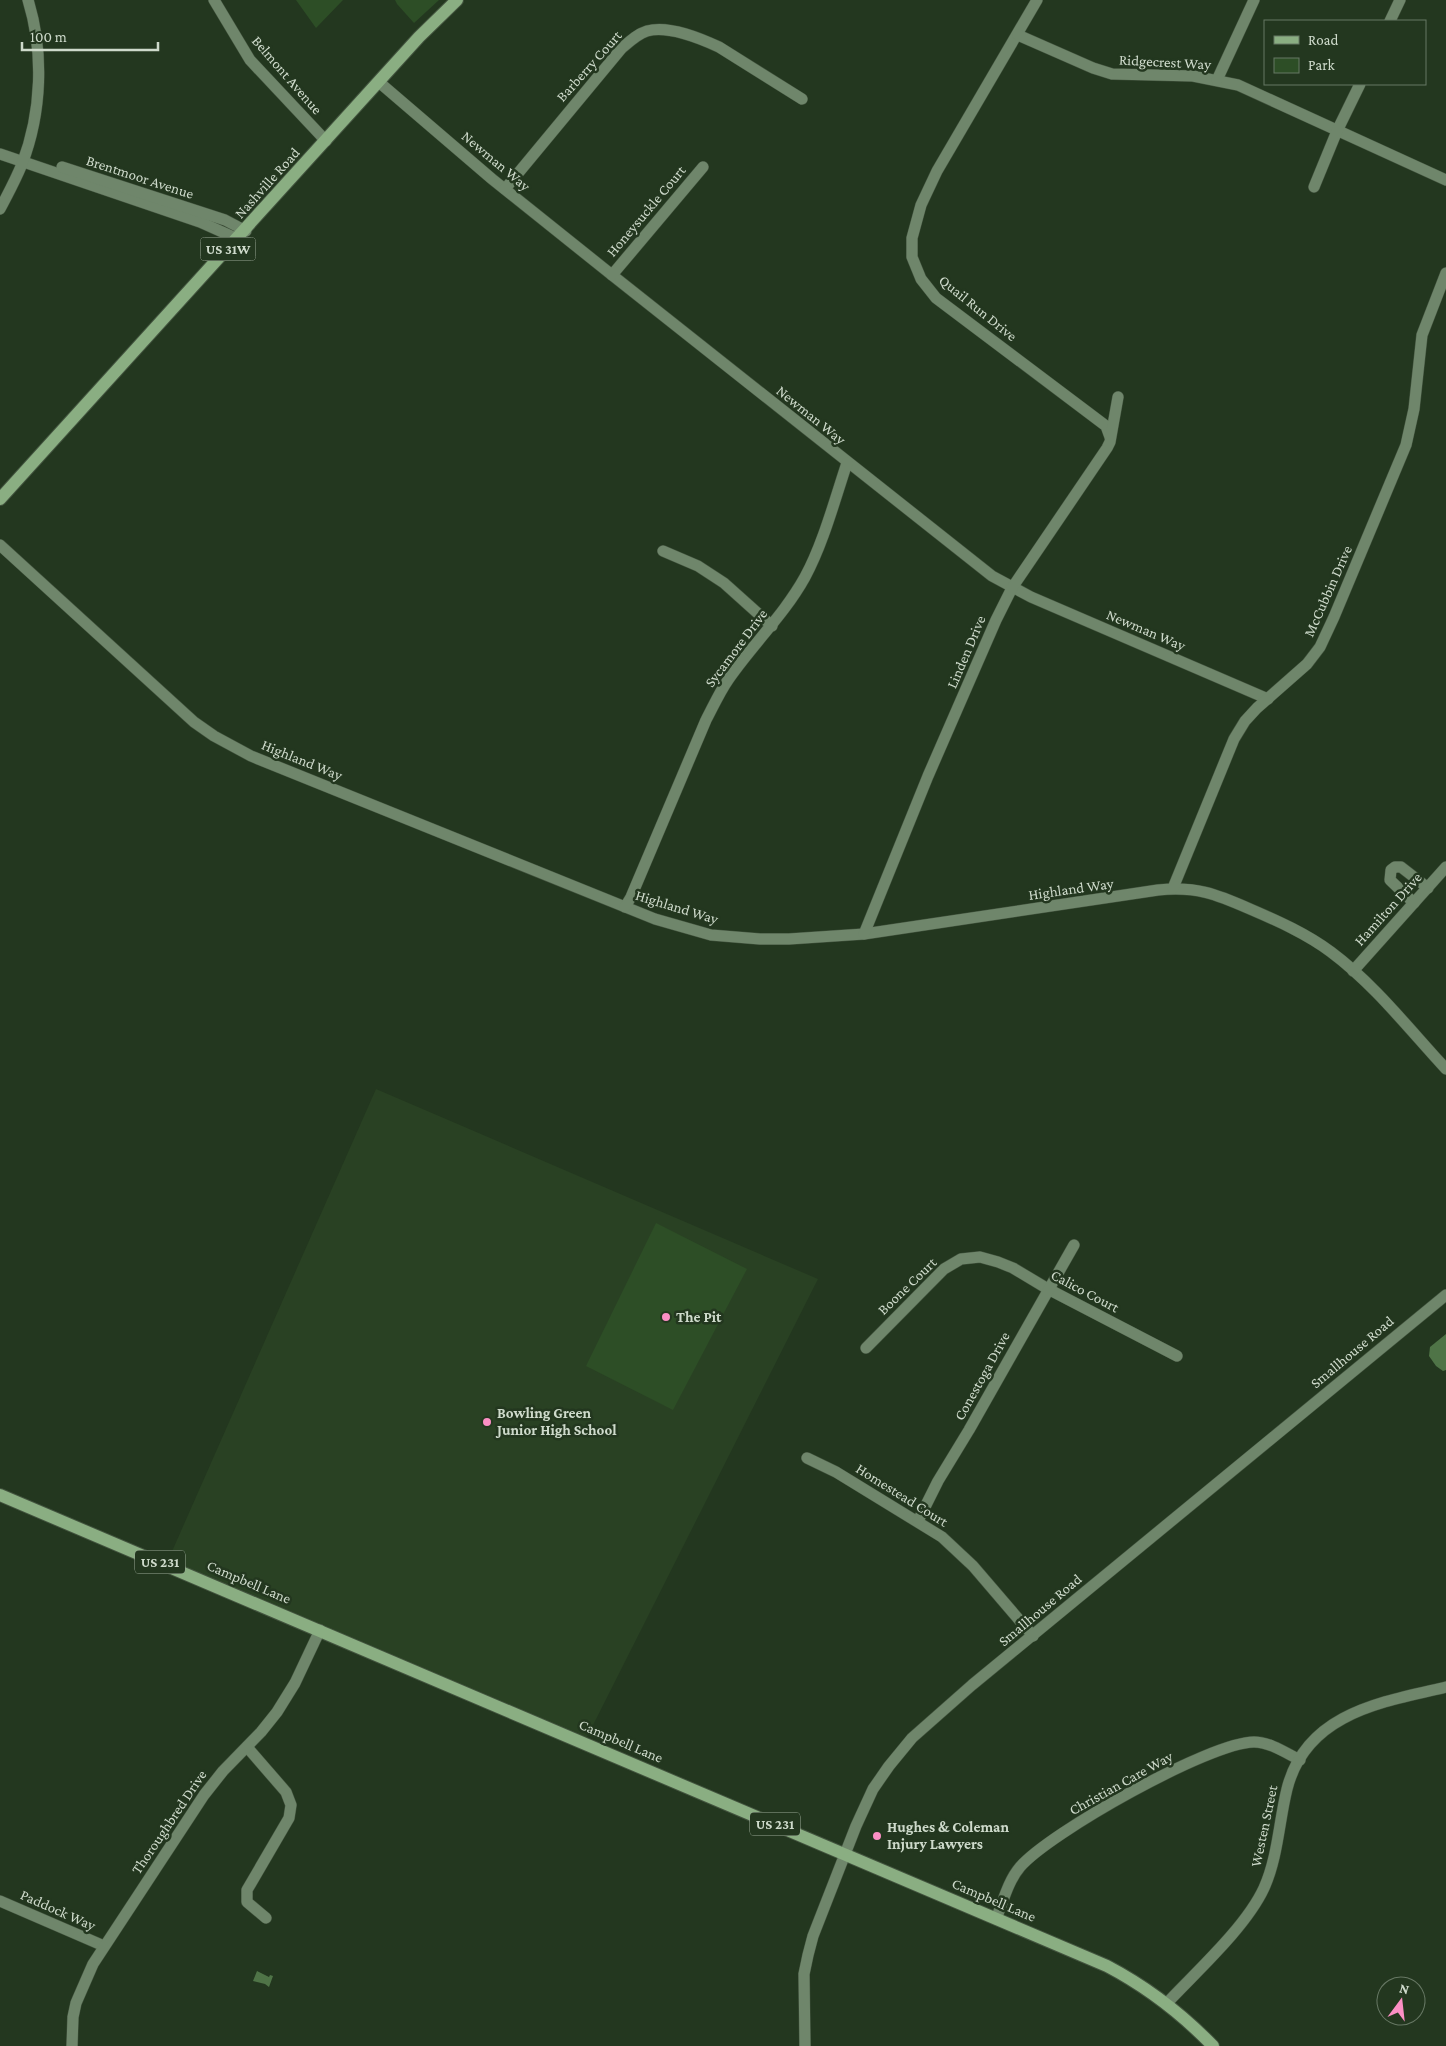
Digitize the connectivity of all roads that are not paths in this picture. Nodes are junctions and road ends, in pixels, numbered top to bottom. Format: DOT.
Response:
graph roads {
  1 [pos="28,0"];
  2 [pos="214,0"];
  3 [pos="457,0"];
  4 [pos="1037,0"];
  5 [pos="1254,0"];
  6 [pos="1400,0"];
  7 [pos="1390,20"];
  8 [pos="1018,34"];
  9 [pos="1218,80"];
  10 [pos="380,83"];
  11 [pos="1360,85"];
  12 [pos="802,99"];
  13 [pos="1337,131"];
  14 [pos="326,140"];
  15 [pos="0,154"];
  16 [pos="23,162"];
  17 [pos="704,166"];
  18 [pos="1446,180"];
  19 [pos="1314,187"];
  20 [pos="505,189"];
  21 [pos="0,209"];
  22 [pos="242,235"];
  23 [pos="1446,273"];
  24 [pos="612,275"];
  25 [pos="1118,397"];
  26 [pos="1110,438"];
  27 [pos="847,463"];
  28 [pos="0,499"];
  29 [pos="0,545"];
  30 [pos="663,551"];
  31 [pos="1012,588"];
  32 [pos="772,626"];
  33 [pos="1268,699"];
  34 [pos="1446,867"];
  35 [pos="1173,888"];
  36 [pos="1428,888"];
  37 [pos="1414,902"];
  38 [pos="625,907"];
  39 [pos="864,934"];
  40 [pos="1353,971"];
  41 [pos="1446,1069"];
  42 [pos="1074,1245"];
  43 [pos="976,1257"];
  44 [pos="1048,1289"];
  45 [pos="1446,1295"];
  46 [pos="866,1348"];
  47 [pos="1177,1356"];
  48 [pos="806,1458"];
  49 [pos="0,1495"];
  50 [pos="918,1521"];
  51 [pos="320,1630"];
  52 [pos="1033,1636"];
  53 [pos="1446,1687"];
  54 [pos="247,1748"];
  55 [pos="1300,1760"];
  56 [pos="845,1854"];
  57 [pos="0,1901"];
  58 [pos="266,1918"];
  59 [pos="996,1919"];
  60 [pos="104,1946"];
  61 [pos="1167,2003"];
  62 [pos="72,2046"];
  63 [pos="805,2046"];
  64 [pos="1213,2046"];
  1 -- 16 [label="street"];
  2 -- 14 [label="street, Belmont Avenue"];
  3 -- 10 [label="main road, Nashville Road / US 31W"];
  4 -- 8 [label="street, Quail Run Drive"];
  5 -- 9 [label="street"];
  6 -- 7 [label="street"];
  8 -- 9 [label="street, Ridgecrest Way"];
  8 -- 26 [label="street, Quail Run Drive"];
  9 -- 13 [label="street, Ridgecrest Way"];
  10 -- 14 [label="main road, Nashville Road / US 31W"];
  10 -- 20 [label="street, Newman Way"];
  11 -- 13 [label="street"];
  12 -- 20 [label="street, Barberry Court"];
  13 -- 18 [label="street, Ridgecrest Way"];
  13 -- 19 [label="street"];
  14 -- 22 [label="main road, Nashville Road / US 31W"];
  15 -- 16 [label="street, Brentmoor Avenue"];
  16 -- 21 [label="street"];
  16 -- 22 [label="street, Brentmoor Avenue"];
  17 -- 24 [label="street, Honeysuckle Court"];
  20 -- 24 [label="street, Newman Way"];
  22 -- 28 [label="main road, Nashville Road / US 31W"];
  23 -- 33 [label="street, McCubbin Drive"];
  24 -- 27 [label="street, Newman Way"];
  25 -- 26 [label="street, Linden Drive"];
  26 -- 31 [label="street, Linden Drive"];
  27 -- 31 [label="street, Newman Way"];
  27 -- 32 [label="street, Sycamore Drive"];
  29 -- 38 [label="street, Highland Way"];
  30 -- 32 [label="street"];
  31 -- 33 [label="street, Newman Way"];
  31 -- 39 [label="street, Linden Drive"];
  32 -- 38 [label="street, Sycamore Drive"];
  33 -- 35 [label="street, McCubbin Drive"];
  34 -- 36 [label="street, Hamilton Drive"];
  35 -- 39 [label="street, Highland Way"];
  35 -- 40 [label="street, Highland Way"];
  36 -- 37 [label="street, Hamilton Drive"];
  36 -- 37 [label="street"];
  37 -- 40 [label="street, Hamilton Drive"];
  38 -- 39 [label="street, Highland Way"];
  40 -- 41 [label="street, Highland Way"];
  42 -- 44 [label="street, Conestoga Drive"];
  43 -- 44 [label="street, Calico Court"];
  43 -- 46 [label="street, Boone Court"];
  44 -- 47 [label="street, Calico Court"];
  44 -- 50 [label="street, Conestoga Drive"];
  45 -- 52 [label="street, Smallhouse Road"];
  48 -- 50 [label="street, Homestead Court"];
  49 -- 51 [label="main road, Campbell Lane / US 231"];
  50 -- 52 [label="street, Homestead Court"];
  51 -- 54 [label="street, Thoroughbred Drive"];
  51 -- 56 [label="main road, Campbell Lane / US 231"];
  52 -- 56 [label="street, Smallhouse Road"];
  53 -- 55 [label="street, Westen Street"];
  54 -- 58 [label="street"];
  54 -- 60 [label="street, Thoroughbred Drive"];
  55 -- 59 [label="street, Christian Care Way"];
  55 -- 61 [label="street, Westen Street"];
  56 -- 59 [label="main road, Campbell Lane / US 231"];
  56 -- 63 [label="street, Smallhouse Road"];
  57 -- 60 [label="street, Paddock Way"];
  59 -- 61 [label="main road, Campbell Lane / US 231"];
  60 -- 62 [label="street, Thoroughbred Drive"];
  61 -- 64 [label="main road, Campbell Lane / US 231"];
}
